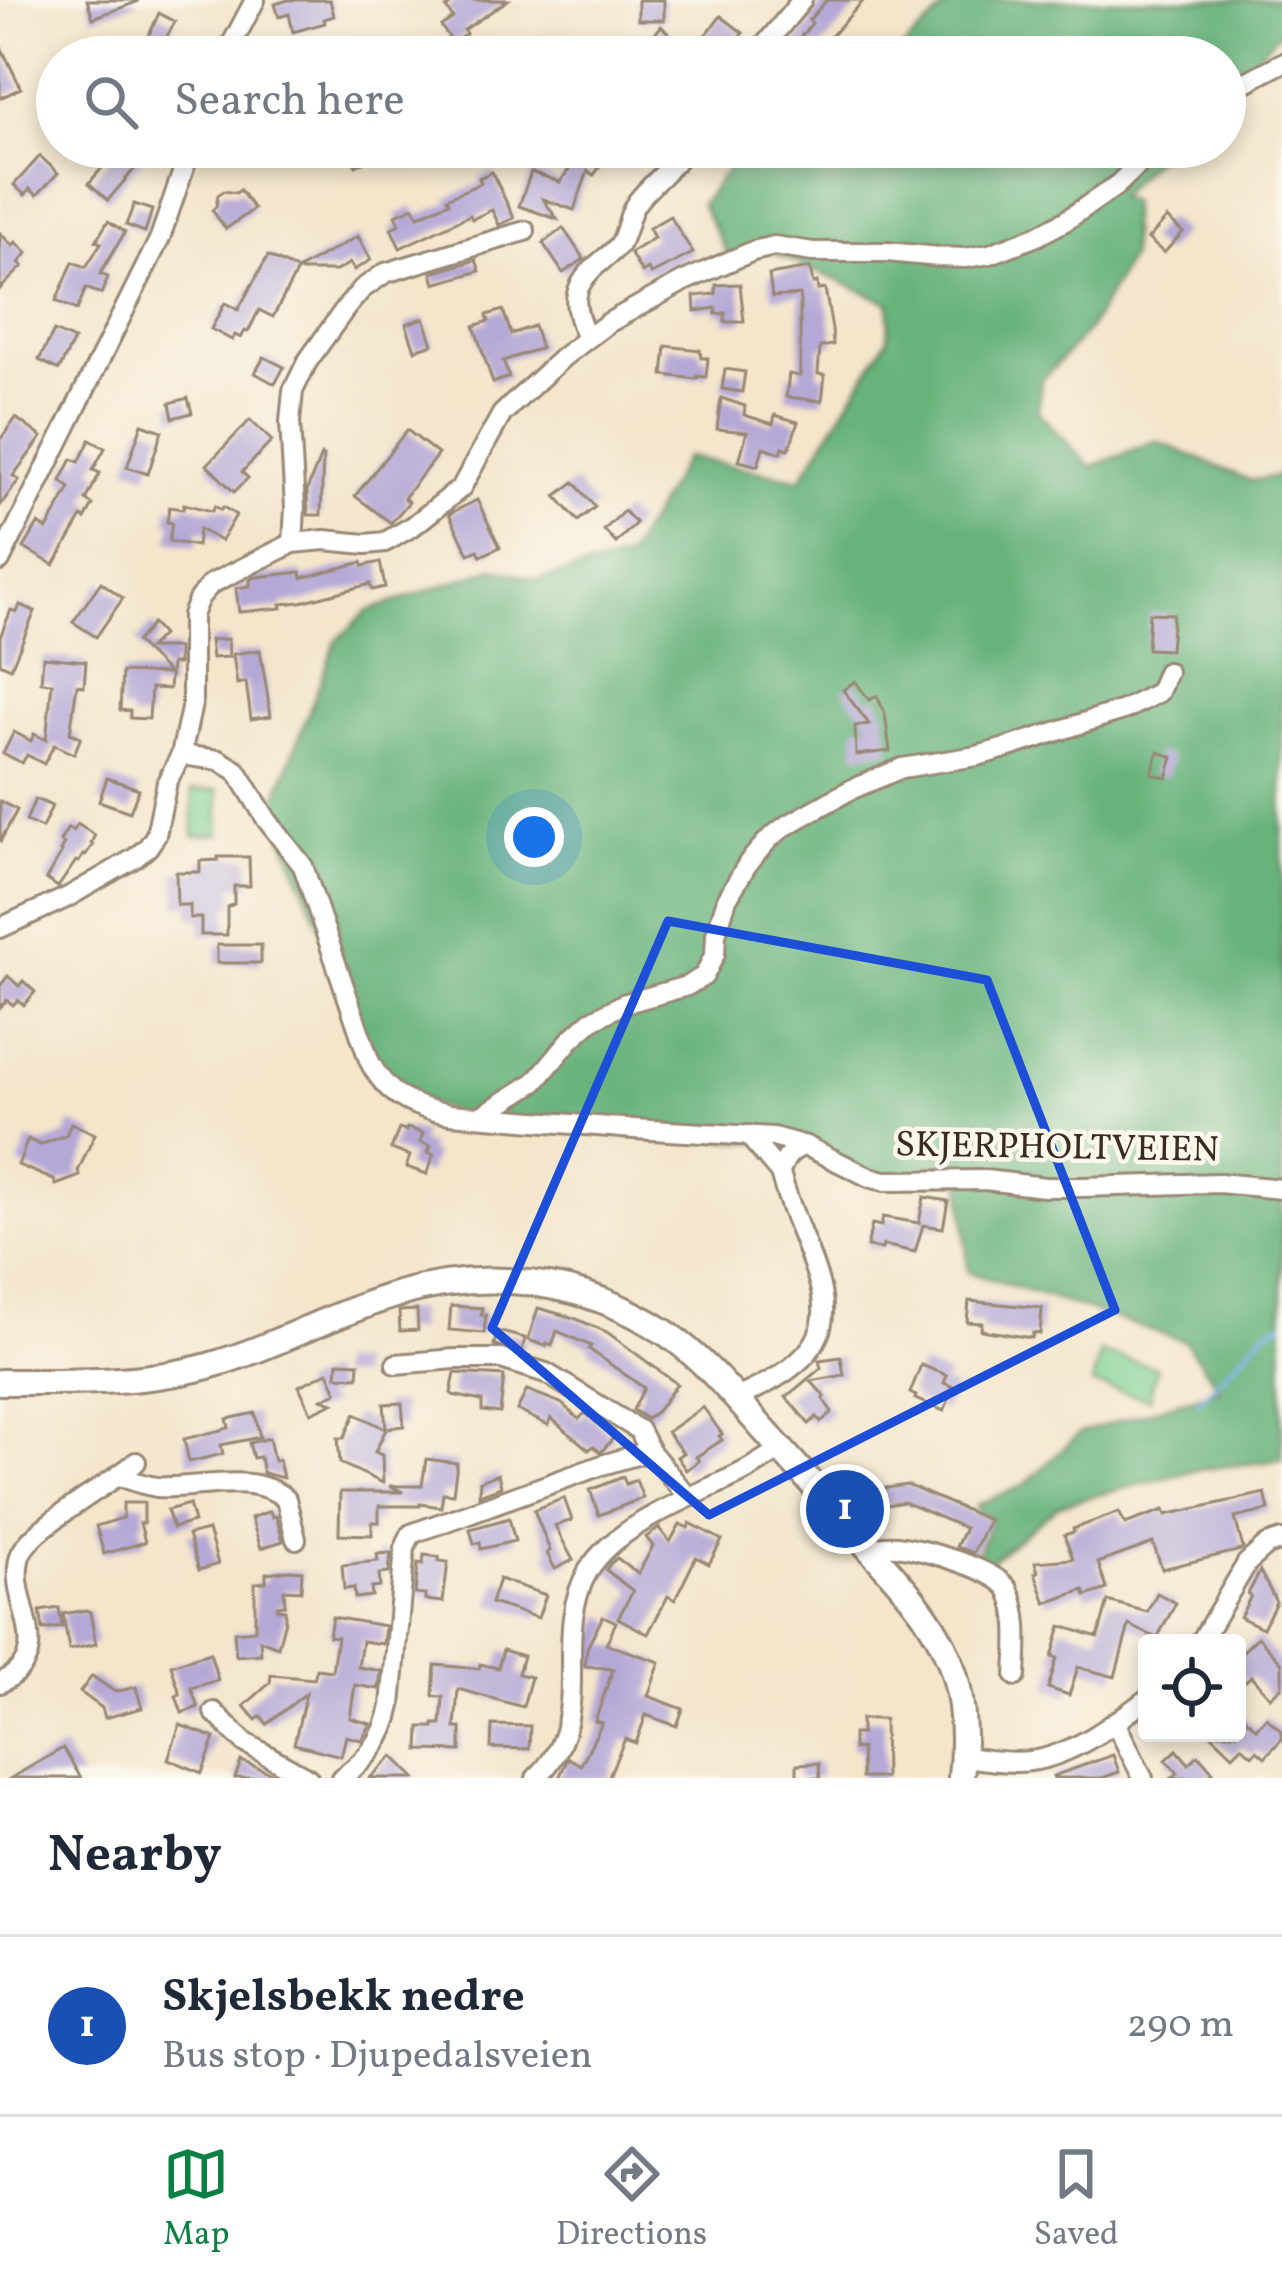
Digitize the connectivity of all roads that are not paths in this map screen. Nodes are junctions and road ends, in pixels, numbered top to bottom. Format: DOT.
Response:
graph roads {
  1 [pos="255,0"];
  2 [pos="802,0"];
  3 [pos="236,36"];
  4 [pos="772,36"];
  5 [pos="1282,63"];
  6 [pos="1246,82"];
  7 [pos="184,168"];
  8 [pos="672,168"];
  9 [pos="1135,168"];
  10 [pos="525,231"];
  11 [pos="587,338"];
  12 [pos="292,543"];
  13 [pos="0,561"];
  14 [pos="1167,672"];
  15 [pos="181,755"];
  16 [pos="0,928"];
  17 [pos="481,1116"];
  18 [pos="748,1136"];
  19 [pos="806,1146"];
  20 [pos="781,1173"];
  21 [pos="1282,1189"];
  22 [pos="397,1364"];
  23 [pos="0,1382"];
  24 [pos="736,1398"];
  25 [pos="781,1449"];
  26 [pos="650,1451"];
  27 [pos="136,1462"];
  28 [pos="120,1476"];
  29 [pos="687,1496"];
  30 [pos="296,1539"];
  31 [pos="1282,1540"];
  32 [pos="868,1548"];
  33 [pos="1205,1634"];
  34 [pos="1016,1676"];
  35 [pos="0,1683"];
  36 [pos="1138,1705"];
  37 [pos="214,1712"];
  38 [pos="1115,1722"];
  39 [pos="962,1767"];
  40 [pos="308,1778"];
  41 [pos="341,1778"];
  42 [pos="536,1778"];
  43 [pos="1143,1778"];
  1 -- 3 [label="street"];
  2 -- 4 [label="street"];
  5 -- 6 [label="street"];
  7 -- 13 [label="street"];
  8 -- 11 [label="street"];
  9 -- 11 [label="street"];
  10 -- 12 [label="street"];
  11 -- 12 [label="street"];
  12 -- 15 [label="street"];
  14 -- 17 [label="street"];
  15 -- 16 [label="street"];
  15 -- 17 [label="street, SKJERPHOLTVEIEN"];
  17 -- 18 [label="street, SKJERPHOLTVEIEN"];
  18 -- 19 [label="street, SKJERPHOLTVEIEN"];
  18 -- 20 [label="street"];
  19 -- 20 [label="street"];
  19 -- 21 [label="street, SKJERPHOLTVEIEN"];
  20 -- 24 [label="street"];
  22 -- 26 [label="street"];
  23 -- 24 [label="street"];
  24 -- 25 [label="street"];
  25 -- 29 [label="street"];
  25 -- 32 [label="street"];
  26 -- 29 [label="street"];
  26 -- 41 [label="street"];
  27 -- 28 [label="street"];
  28 -- 30 [label="street"];
  28 -- 35 [label="street"];
  29 -- 42 [label="street"];
  31 -- 33 [label="street"];
  32 -- 34 [label="street"];
  32 -- 39 [label="street"];
  36 -- 38 [label="street"];
  37 -- 40 [label="street"];
  38 -- 39 [label="street"];
  38 -- 43 [label="street"];
}
